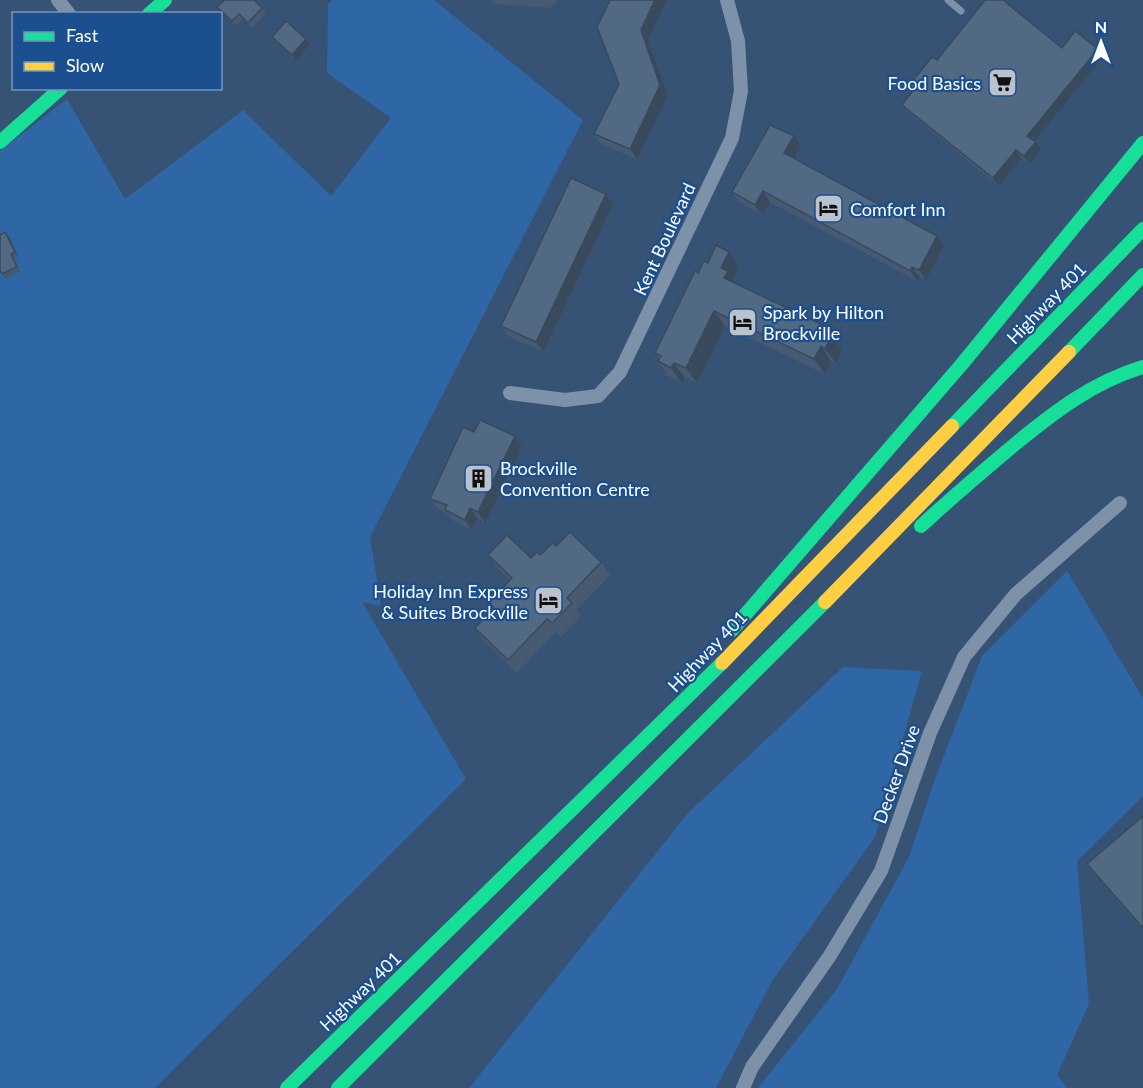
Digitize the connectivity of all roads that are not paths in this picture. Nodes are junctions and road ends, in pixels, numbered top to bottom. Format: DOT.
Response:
graph roads {
  1 [pos="58,0"];
  2 [pos="165,0"];
  3 [pos="727,0"];
  4 [pos="948,0"];
  5 [pos="961,11"];
  6 [pos="67,12"];
  7 [pos="151,12"];
  8 [pos="59,90"];
  9 [pos="0,142"];
  10 [pos="1143,143"];
  11 [pos="1143,229"];
  12 [pos="1143,275"];
  13 [pos="1143,367"];
  14 [pos="510,393"];
  15 [pos="1120,503"];
  16 [pos="908,538"];
  17 [pos="891,554"];
  18 [pos="815,613"];
  19 [pos="690,695"];
  20 [pos="287,1088"];
  21 [pos="338,1088"];
  22 [pos="743,1088"];
  1 -- 6 [label="street"];
  2 -- 7 [label="main road"];
  3 -- 14 [label="street, Kent Boulevard"];
  4 -- 5 [label="lane"];
  8 -- 9 [label="main road"];
  10 -- 19 [label="main road"];
  11 -- 19 [label="main road, Highway 401"];
  12 -- 18 [label="main road"];
  13 -- 16 [label="main road"];
  15 -- 22 [label="street, Decker Drive"];
  17 -- 18 [label="main road"];
  18 -- 21 [label="main road"];
  19 -- 20 [label="main road, Highway 401"];
}
